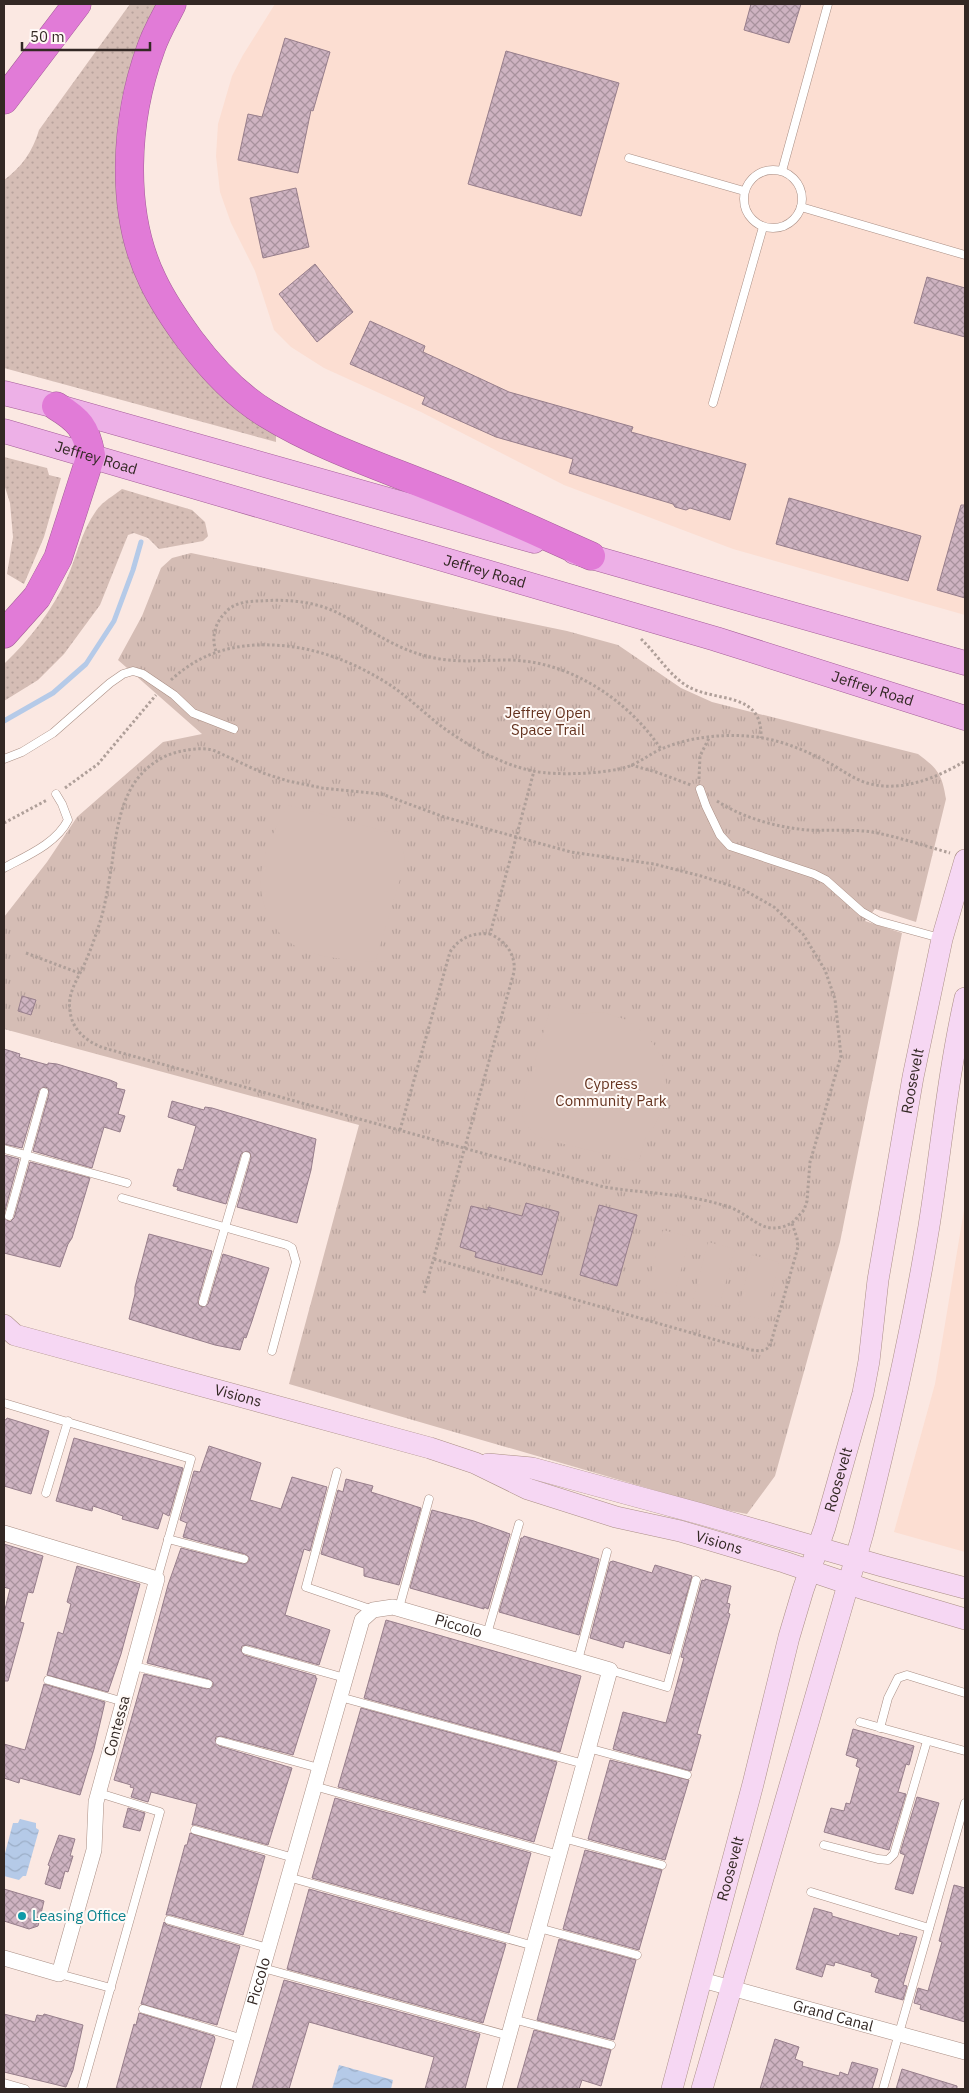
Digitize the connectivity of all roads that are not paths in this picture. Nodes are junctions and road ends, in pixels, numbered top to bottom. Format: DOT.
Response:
graph roads {
  1 [pos="77,4"];
  2 [pos="172,4"];
  3 [pos="828,4"];
  4 [pos="4,100"];
  5 [pos="629,158"];
  6 [pos="782,171"];
  7 [pos="744,192"];
  8 [pos="801,207"];
  9 [pos="763,227"];
  10 [pos="965,255"];
  11 [pos="4,393"];
  12 [pos="713,403"];
  13 [pos="56,406"];
  14 [pos="4,431"];
  15 [pos="91,455"];
  16 [pos="590,556"];
  17 [pos="4,634"];
  18 [pos="965,663"];
  19 [pos="965,718"];
  20 [pos="234,729"];
  21 [pos="4,758"];
  22 [pos="700,789"];
  23 [pos="56,794"];
  24 [pos="965,860"];
  25 [pos="4,868"];
  26 [pos="942,939"];
  27 [pos="965,998"];
  28 [pos="44,1092"];
  29 [pos="4,1149"];
  30 [pos="26,1155"];
  31 [pos="246,1156"];
  32 [pos="128,1183"];
  33 [pos="122,1198"];
  34 [pos="9,1216"];
  35 [pos="226,1228"];
  36 [pos="203,1302"];
  37 [pos="4,1325"];
  38 [pos="272,1351"];
  39 [pos="4,1403"];
  40 [pos="68,1421"];
  41 [pos="475,1462"];
  42 [pos="337,1472"];
  43 [pos="46,1493"];
  44 [pos="429,1500"];
  45 [pos="519,1524"];
  46 [pos="4,1533"];
  47 [pos="168,1539"];
  48 [pos="818,1547"];
  49 [pos="607,1552"];
  50 [pos="855,1558"];
  51 [pos="244,1559"];
  52 [pos="810,1571"];
  53 [pos="157,1579"];
  54 [pos="696,1580"];
  55 [pos="847,1583"];
  56 [pos="965,1588"];
  57 [pos="399,1608"];
  58 [pos="373,1610"];
  59 [pos="965,1620"];
  60 [pos="487,1634"];
  61 [pos="246,1650"];
  62 [pos="578,1660"];
  63 [pos="134,1666"];
  64 [pos="610,1670"];
  65 [pos="345,1678"];
  66 [pos="48,1680"];
  67 [pos="208,1684"];
  68 [pos="965,1693"];
  69 [pos="340,1697"];
  70 [pos="124,1702"];
  71 [pos="860,1722"];
  72 [pos="880,1728"];
  73 [pos="220,1741"];
  74 [pos="927,1741"];
  75 [pos="588,1748"];
  76 [pos="965,1751"];
  77 [pos="584,1764"];
  78 [pos="319,1768"];
  79 [pos="687,1775"];
  80 [pos="314,1786"];
  81 [pos="98,1793"];
  82 [pos="965,1804"];
  83 [pos="195,1830"];
  84 [pos="563,1838"];
  85 [pos="824,1844"];
  86 [pos="559,1855"];
  87 [pos="294,1858"];
  88 [pos="662,1865"];
  89 [pos="288,1877"];
  90 [pos="811,1892"];
  91 [pos="169,1920"];
  92 [pos="539,1928"];
  93 [pos="929,1928"];
  94 [pos="534,1946"];
  95 [pos="268,1948"];
  96 [pos="637,1955"];
  97 [pos="4,1958"];
  98 [pos="262,1968"];
  99 [pos="59,1974"];
  100 [pos="702,1980"];
  101 [pos="111,1988"];
  102 [pos="732,1988"];
  103 [pos="143,2009"];
  104 [pos="513,2019"];
  105 [pos="899,2034"];
  106 [pos="509,2036"];
  107 [pos="243,2038"];
  108 [pos="611,2045"];
  109 [pos="965,2052"];
  110 [pos="4,2083"];
  111 [pos="25,2089"];
  112 [pos="82,2089"];
  113 [pos="228,2089"];
  114 [pos="494,2089"];
  115 [pos="672,2089"];
  116 [pos="702,2089"];
  117 [pos="883,2089"];
  1 -- 4 [label="highway"];
  2 -- 16 [label="highway"];
  3 -- 6 [label="lane"];
  5 -- 7 [label="lane"];
  6 -- 7 [label="lane"];
  6 -- 8 [label="lane"];
  7 -- 9 [label="lane"];
  8 -- 9 [label="lane"];
  8 -- 10 [label="lane"];
  9 -- 12 [label="lane"];
  11 -- 13 [label="main road"];
  13 -- 15 [label="highway"];
  13 -- 16 [label="main road"];
  14 -- 15 [label="main road, Jeffrey Road"];
  15 -- 17 [label="highway"];
  15 -- 19 [label="main road, Jeffrey Road"];
  16 -- 18 [label="main road"];
  20 -- 21 [label="lane"];
  22 -- 26 [label="lane"];
  23 -- 25 [label="lane"];
  24 -- 26 [label="street, Roosevelt"];
  26 -- 48 [label="street, Roosevelt"];
  27 -- 50 [label="street"];
  28 -- 30 [label="lane"];
  29 -- 30 [label="lane"];
  30 -- 32 [label="lane"];
  30 -- 34 [label="lane"];
  31 -- 35 [label="lane"];
  33 -- 35 [label="lane"];
  35 -- 36 [label="lane"];
  35 -- 38 [label="lane"];
  37 -- 41 [label="street, Visions"];
  39 -- 40 [label="lane"];
  40 -- 43 [label="lane"];
  40 -- 47 [label="lane"];
  41 -- 48 [label="street, Visions"];
  41 -- 52 [label="street, Visions"];
  42 -- 58 [label="lane"];
  44 -- 57 [label="lane"];
  45 -- 60 [label="lane"];
  46 -- 53 [label="street"];
  47 -- 51 [label="lane"];
  47 -- 53 [label="lane"];
  48 -- 50 [label="street, Visions"];
  48 -- 52 [label="street, Roosevelt"];
  49 -- 62 [label="lane"];
  50 -- 55 [label="street"];
  50 -- 56 [label="street, Visions"];
  52 -- 55 [label="street, Visions"];
  52 -- 100 [label="street, Roosevelt"];
  53 -- 63 [label="street, Contessa"];
  54 -- 64 [label="lane"];
  55 -- 59 [label="street, Visions"];
  55 -- 102 [label="street"];
  57 -- 58 [label="street, Piccolo"];
  57 -- 60 [label="street, Piccolo"];
  58 -- 65 [label="street, Piccolo"];
  60 -- 62 [label="street, Piccolo"];
  61 -- 65 [label="lane"];
  62 -- 64 [label="street, Piccolo"];
  63 -- 67 [label="lane"];
  63 -- 70 [label="street, Contessa"];
  64 -- 75 [label="street"];
  65 -- 69 [label="street, Piccolo"];
  66 -- 70 [label="lane"];
  68 -- 72 [label="lane"];
  69 -- 77 [label="lane"];
  69 -- 78 [label="street, Piccolo"];
  70 -- 81 [label="street, Contessa"];
  71 -- 72 [label="lane"];
  72 -- 74 [label="lane"];
  73 -- 78 [label="lane"];
  74 -- 76 [label="lane"];
  74 -- 85 [label="lane"];
  75 -- 77 [label="street"];
  75 -- 79 [label="lane"];
  77 -- 84 [label="street"];
  78 -- 80 [label="street, Piccolo"];
  80 -- 86 [label="lane"];
  80 -- 87 [label="street, Piccolo"];
  81 -- 99 [label="street, Contessa"];
  81 -- 101 [label="lane"];
  82 -- 93 [label="lane"];
  83 -- 87 [label="lane"];
  84 -- 86 [label="street"];
  84 -- 88 [label="lane"];
  86 -- 92 [label="street"];
  87 -- 89 [label="street, Piccolo"];
  89 -- 94 [label="lane"];
  89 -- 95 [label="street, Piccolo"];
  90 -- 93 [label="lane"];
  91 -- 95 [label="lane"];
  92 -- 94 [label="street"];
  92 -- 96 [label="lane"];
  93 -- 105 [label="lane"];
  94 -- 104 [label="street"];
  95 -- 98 [label="street, Piccolo"];
  97 -- 99 [label="street"];
  98 -- 106 [label="lane"];
  98 -- 107 [label="street, Piccolo"];
  99 -- 101 [label="lane"];
  100 -- 102 [label="street, Grand Canal"];
  100 -- 115 [label="street, Roosevelt"];
  101 -- 112 [label="lane"];
  102 -- 105 [label="street, Grand Canal"];
  102 -- 116 [label="street"];
  103 -- 107 [label="lane"];
  104 -- 106 [label="street"];
  104 -- 108 [label="lane"];
  105 -- 109 [label="street, Grand Canal"];
  105 -- 117 [label="lane"];
  106 -- 114 [label="street"];
  107 -- 113 [label="street, Piccolo"];
  110 -- 111 [label="lane"];
}
